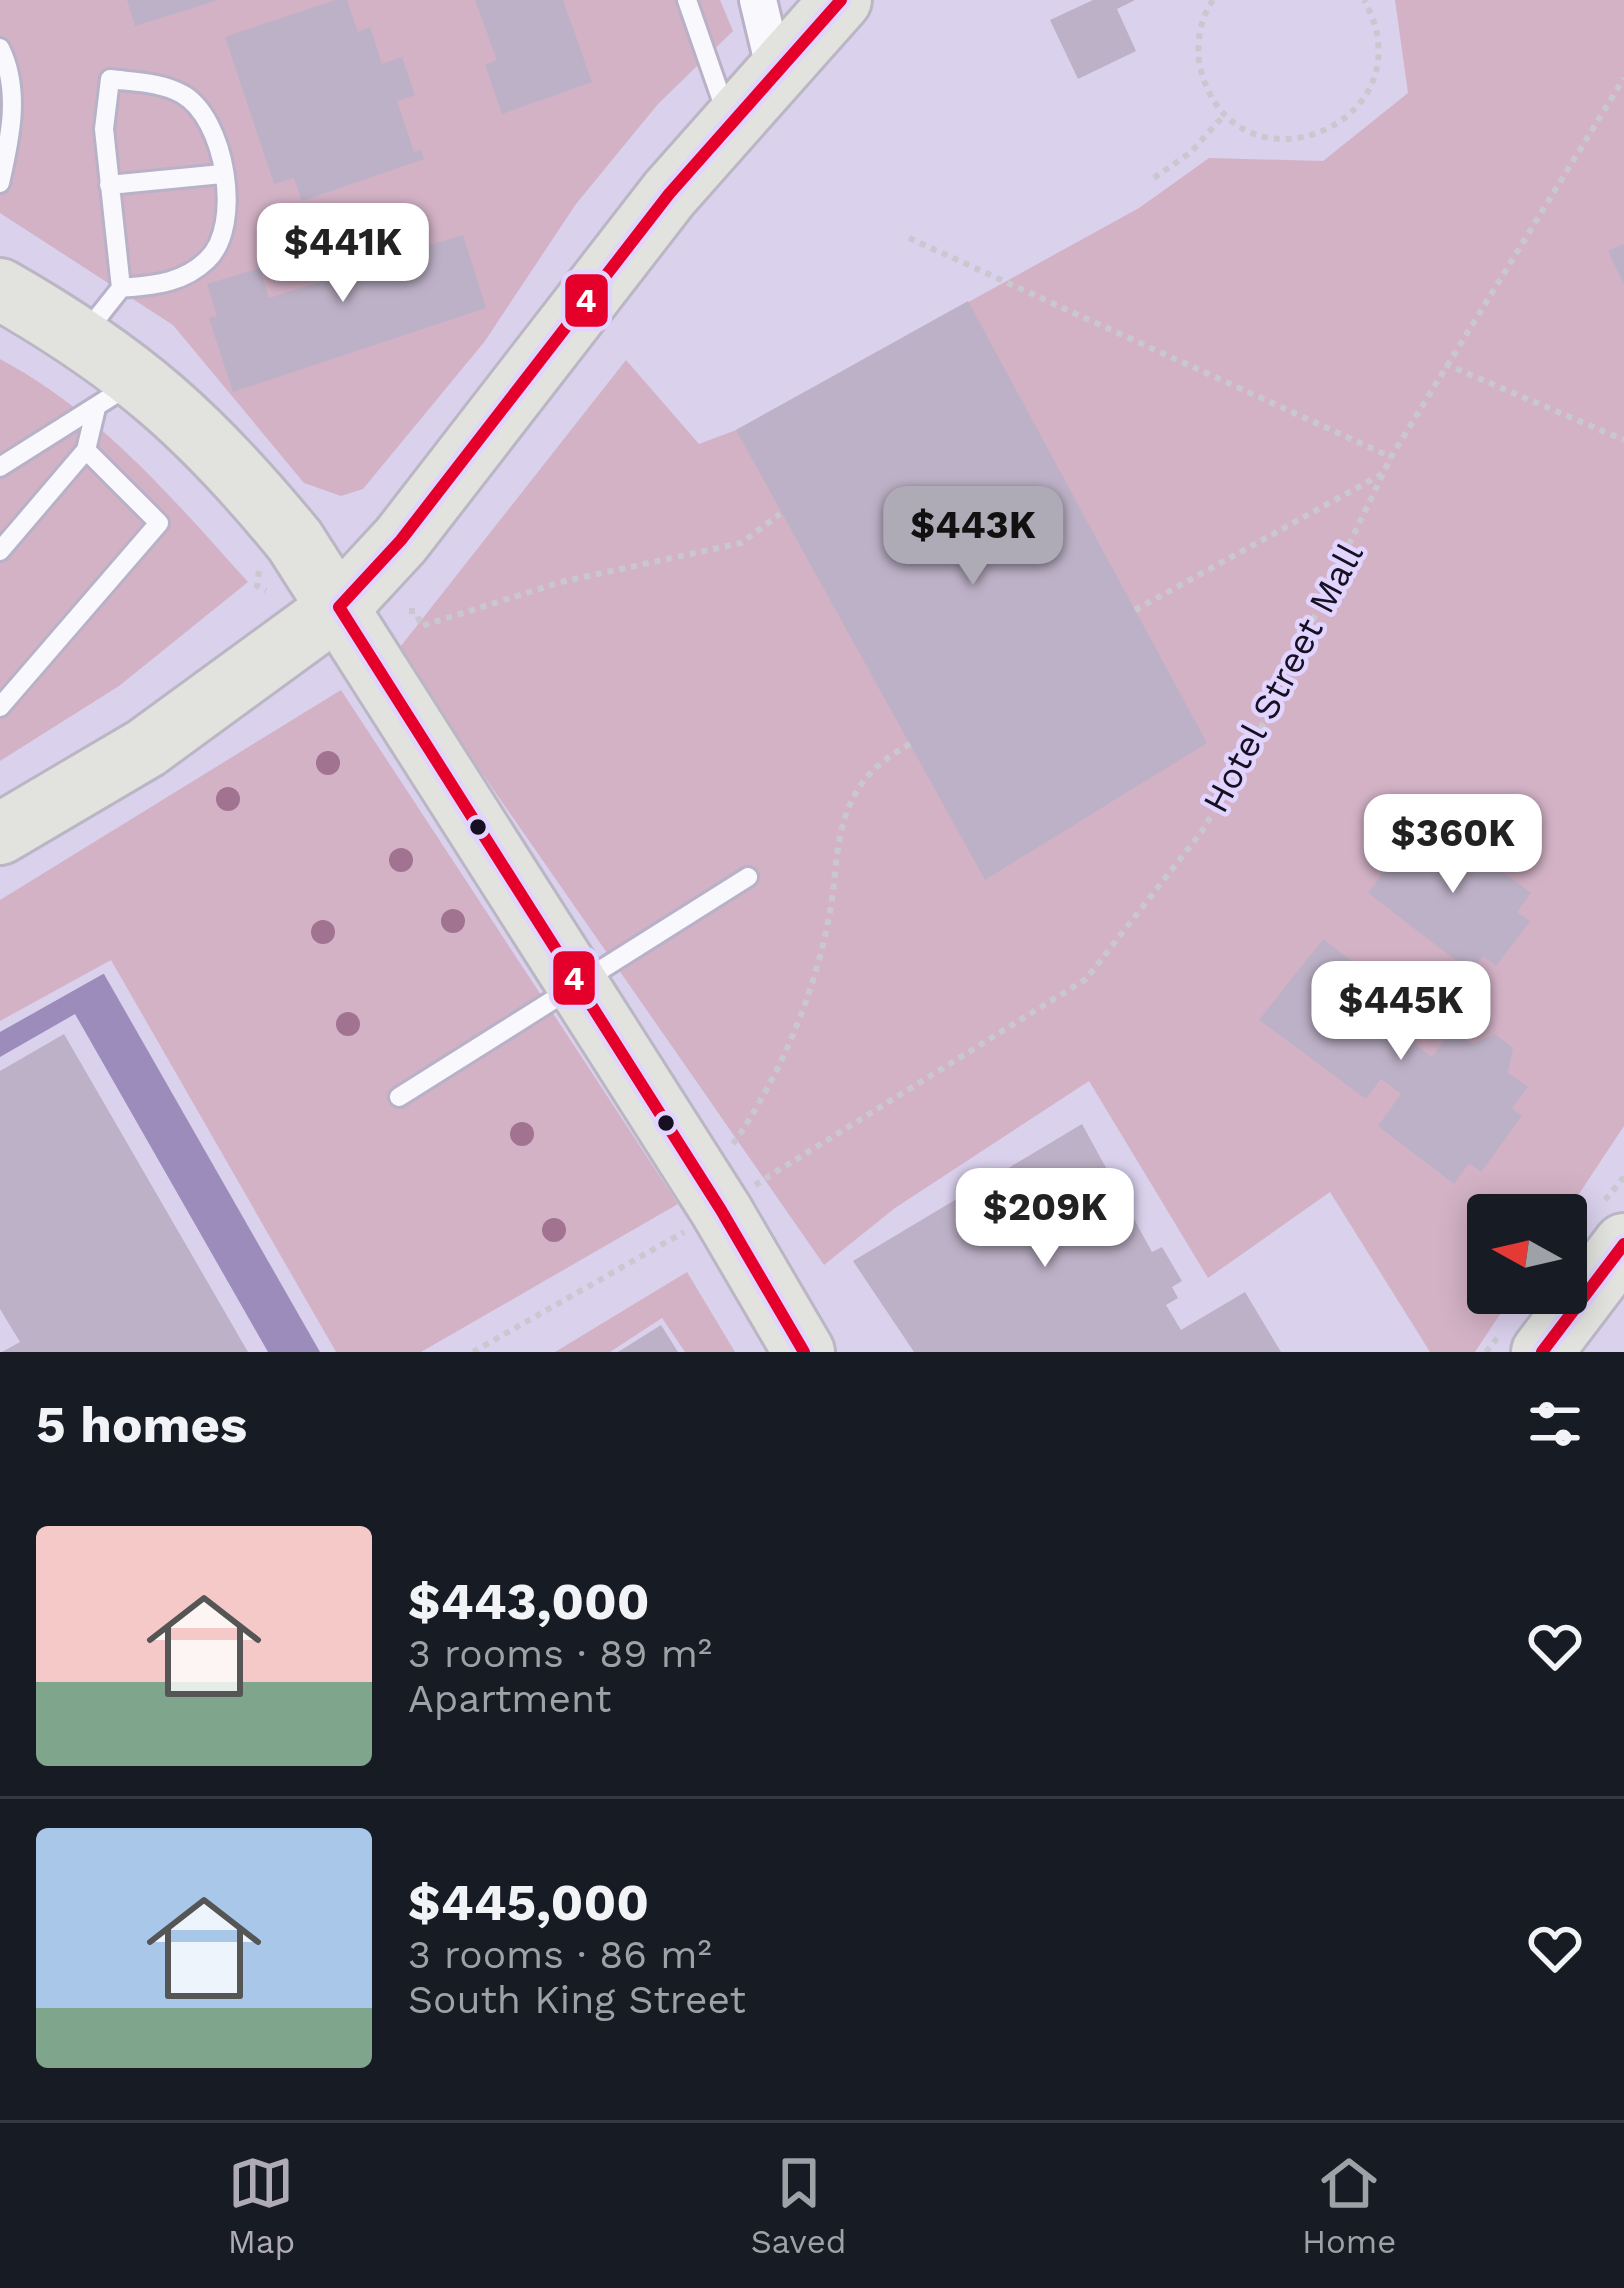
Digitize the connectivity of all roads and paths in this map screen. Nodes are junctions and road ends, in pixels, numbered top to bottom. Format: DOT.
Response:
graph roads {
  1 [pos="687,0"];
  2 [pos="758,0"];
  3 [pos="841,0"];
  4 [pos="1213,0"];
  5 [pos="1364,0"];
  6 [pos="0,48"];
  7 [pos="776,71"];
  8 [pos="1624,78"];
  9 [pos="1225,115"];
  10 [pos="730,123"];
  11 [pos="223,174"];
  12 [pos="1154,178"];
  13 [pos="0,183"];
  14 [pos="110,185"];
  15 [pos="909,238"];
  16 [pos="121,288"];
  17 [pos="0,289"];
  18 [pos="83,336"];
  19 [pos="1445,364"];
  20 [pos="118,393"];
  21 [pos="1624,440"];
  22 [pos="86,451"];
  23 [pos="1391,457"];
  24 [pos="0,467"];
  25 [pos="1384,473"];
  26 [pos="780,514"];
  27 [pos="0,551"];
  28 [pos="339,607"];
  29 [pos="1135,610"];
  30 [pos="409,611"];
  31 [pos="0,707"];
  32 [pos="910,744"];
  33 [pos="0,834"];
  34 [pos="748,877"];
  35 [pos="577,984"];
  36 [pos="399,1097"];
  37 [pos="719,1179"];
  38 [pos="674,1237"];
  39 [pos="1624,1244"];
  40 [pos="473,1352"];
  41 [pos="805,1352"];
  42 [pos="1542,1352"];
  1 -- 10 [label="lane"];
  2 -- 7 [label="street"];
  3 -- 7 [label="main road"];
  4 -- 9 [label="path"];
  5 -- 9 [label="path"];
  6 -- 13 [label="lane"];
  7 -- 10 [label="main road"];
  8 -- 19 [label="path, Hotel Street Mall"];
  9 -- 12 [label="path"];
  10 -- 28 [label="main road"];
  11 -- 14 [label="lane"];
  11 -- 14 [label="lane"];
  11 -- 16 [label="lane"];
  14 -- 16 [label="lane"];
  15 -- 23 [label="path"];
  16 -- 18 [label="lane"];
  17 -- 18 [label="main road"];
  18 -- 20 [label="main road"];
  19 -- 21 [label="path"];
  19 -- 23 [label="path, Hotel Street Mall"];
  20 -- 22 [label="lane"];
  20 -- 24 [label="lane"];
  20 -- 28 [label="main road"];
  22 -- 27 [label="lane"];
  22 -- 31 [label="lane"];
  23 -- 25 [label="path, Hotel Street Mall"];
  25 -- 29 [label="path"];
  25 -- 37 [label="path, Hotel Street Mall"];
  26 -- 30 [label="path"];
  28 -- 33 [label="main road"];
  28 -- 35 [label="main road"];
  32 -- 37 [label="path"];
  34 -- 35 [label="lane"];
  35 -- 36 [label="lane"];
  35 -- 37 [label="main road"];
  37 -- 41 [label="main road"];
  38 -- 40 [label="path"];
  39 -- 42 [label="main road"];
}
